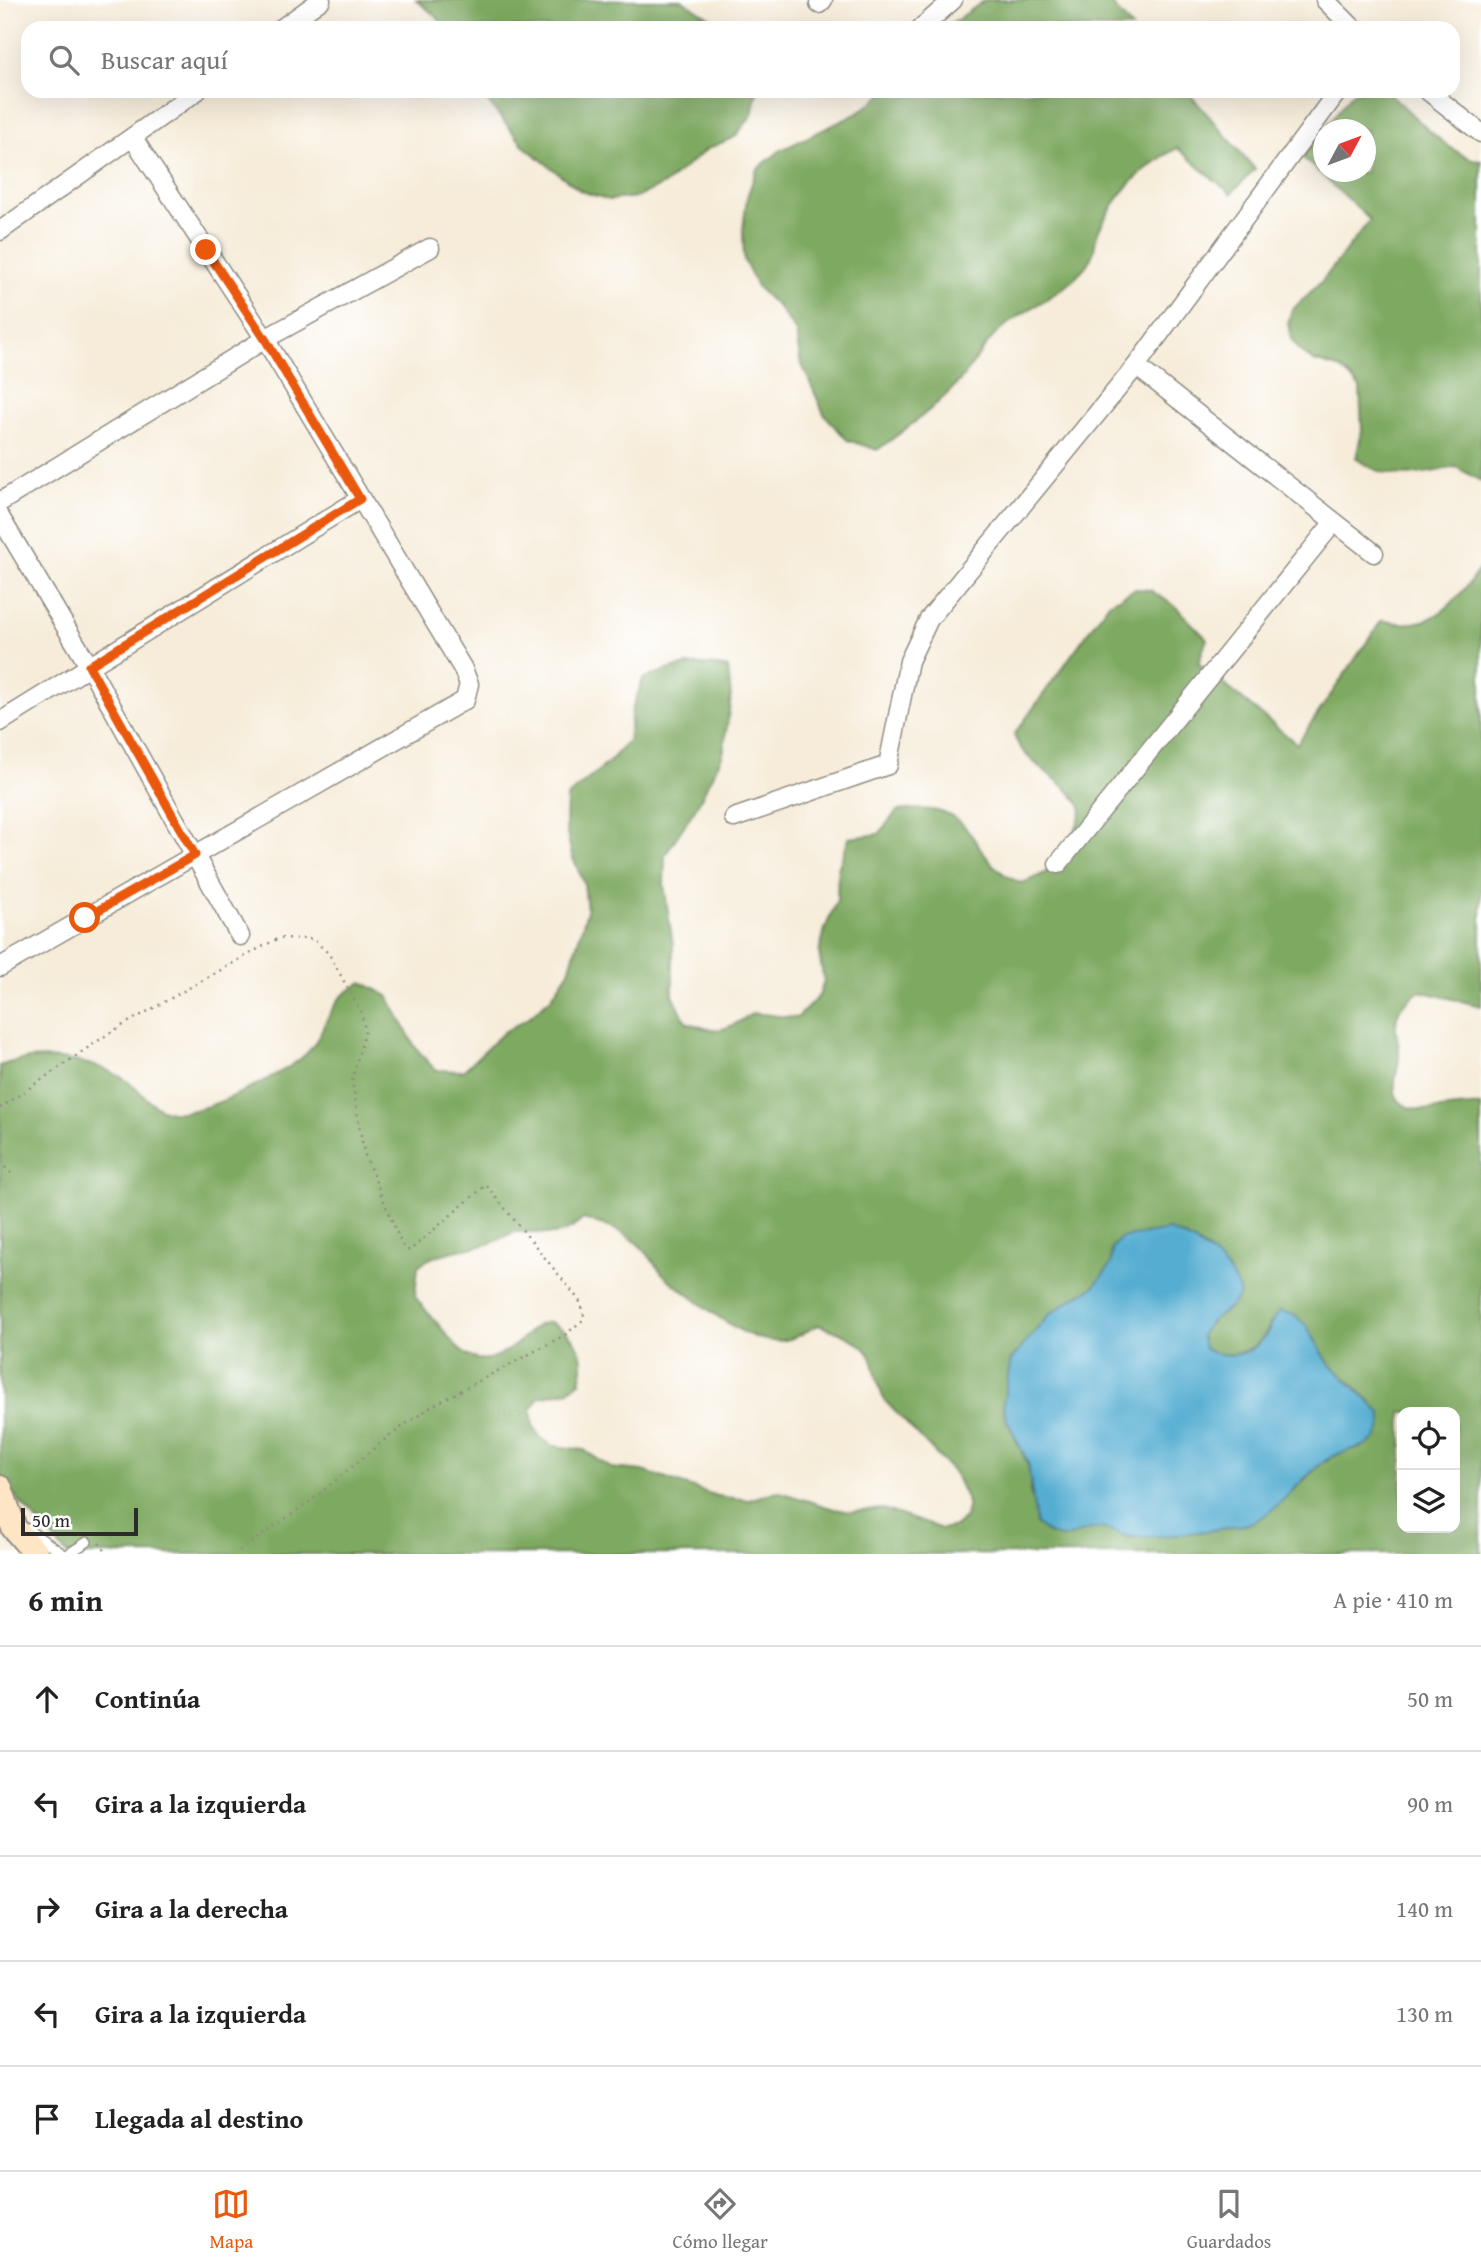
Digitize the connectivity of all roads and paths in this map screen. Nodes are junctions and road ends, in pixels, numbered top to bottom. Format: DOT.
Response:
graph roads {
  1 [pos="320,0"];
  2 [pos="953,0"];
  3 [pos="1325,0"];
  4 [pos="292,21"];
  5 [pos="929,21"];
  6 [pos="1346,21"];
  7 [pos="187,98"];
  8 [pos="1333,98"];
  9 [pos="1437,98"];
  10 [pos="1481,133"];
  11 [pos="133,138"];
  12 [pos="0,231"];
  13 [pos="430,248"];
  14 [pos="265,339"];
  15 [pos="1136,366"];
  16 [pos="360,499"];
  17 [pos="0,502"];
  18 [pos="0,517"];
  19 [pos="1334,522"];
  20 [pos="1374,553"];
  21 [pos="89,666"];
  22 [pos="0,722"];
  23 [pos="734,818"];
  24 [pos="195,855"];
  25 [pos="1058,864"];
  26 [pos="240,936"];
  27 [pos="0,967"];
  28 [pos="0,1108"];
  29 [pos="0,1162"];
  30 [pos="11,1173"];
  31 [pos="4,1499"];
  32 [pos="87,1542"];
  33 [pos="36,1554"];
  34 [pos="65,1554"];
  35 [pos="235,1554"];
  1 -- 4 [label="street"];
  2 -- 5 [label="street"];
  3 -- 6 [label="street"];
  7 -- 11 [label="street"];
  8 -- 15 [label="street"];
  9 -- 10 [label="street"];
  11 -- 12 [label="street"];
  11 -- 14 [label="street"];
  13 -- 14 [label="street"];
  14 -- 16 [label="street"];
  14 -- 17 [label="street"];
  15 -- 19 [label="street"];
  15 -- 23 [label="street"];
  16 -- 21 [label="street"];
  16 -- 24 [label="street"];
  18 -- 21 [label="street"];
  19 -- 20 [label="street"];
  19 -- 25 [label="street"];
  21 -- 22 [label="street"];
  21 -- 24 [label="street"];
  24 -- 26 [label="street"];
  24 -- 27 [label="street"];
  28 -- 35 [label="path"];
  29 -- 30 [label="path"];
  31 -- 33 [label="street"];
  31 -- 34 [label="lane"];
  32 -- 34 [label="lane"];
}
